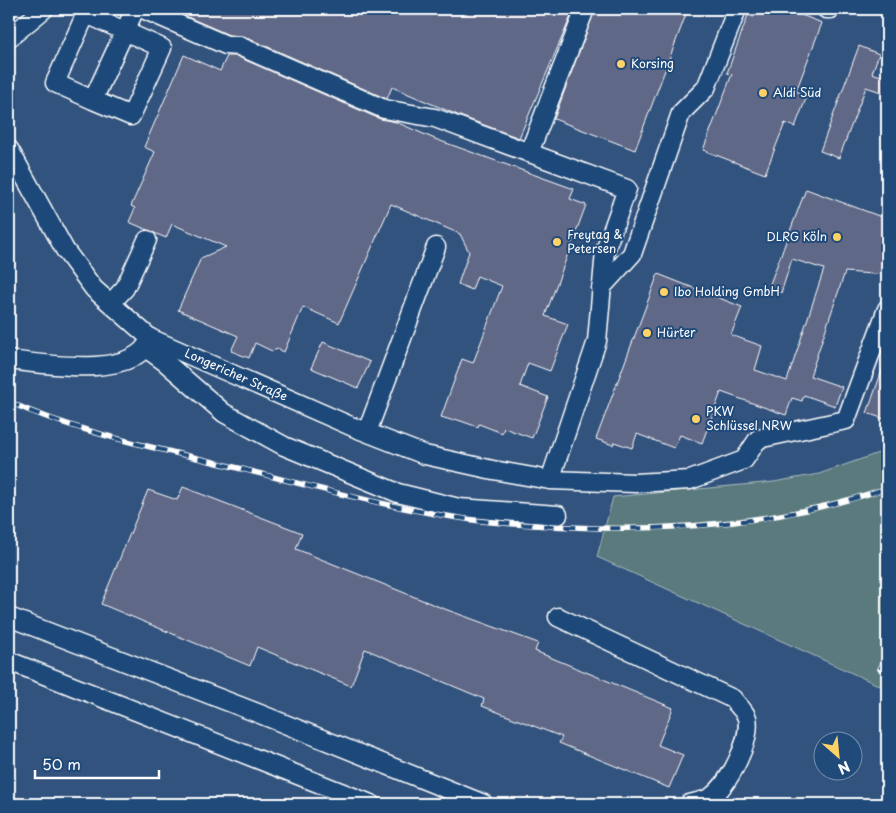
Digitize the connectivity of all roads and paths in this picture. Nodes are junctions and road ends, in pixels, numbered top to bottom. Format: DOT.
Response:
graph roads {
  1 [pos="44,9"];
  2 [pos="135,9"];
  3 [pos="143,9"];
  4 [pos="585,9"];
  5 [pos="737,9"];
  6 [pos="826,9"];
  7 [pos="831,9"];
  8 [pos="125,31"];
  9 [pos="9,38"];
  10 [pos="93,100"];
  11 [pos="9,149"];
  12 [pos="529,153"];
  13 [pos="146,240"];
  14 [pos="436,247"];
  15 [pos="601,288"];
  16 [pos="111,303"];
  17 [pos="887,309"];
  18 [pos="148,343"];
  19 [pos="9,360"];
  20 [pos="367,432"];
  21 [pos="550,480"];
  22 [pos="558,515"];
  23 [pos="9,617"];
  24 [pos="558,617"];
  25 [pos="9,662"];
  26 [pos="371,804"];
  27 [pos="484,804"];
  28 [pos="689,804"];
  1 -- 9 [label="street"];
  2 -- 8 [label="street"];
  3 -- 12 [label="street"];
  4 -- 12 [label="street"];
  5 -- 15 [label="street"];
  6 -- 7 [label="street"];
  8 -- 10 [label="street"];
  8 -- 10 [label="street"];
  8 -- 10 [label="street"];
  11 -- 16 [label="street, Longericher Straße"];
  12 -- 15 [label="street"];
  13 -- 16 [label="street"];
  14 -- 20 [label="street"];
  15 -- 21 [label="street"];
  16 -- 18 [label="street, Longericher Straße"];
  17 -- 21 [label="street, Longericher Straße"];
  18 -- 19 [label="street"];
  18 -- 20 [label="street, Longericher Straße"];
  18 -- 22 [label="street"];
  20 -- 21 [label="street, Longericher Straße"];
  23 -- 27 [label="street"];
  24 -- 28 [label="street"];
  25 -- 26 [label="street"];
}
